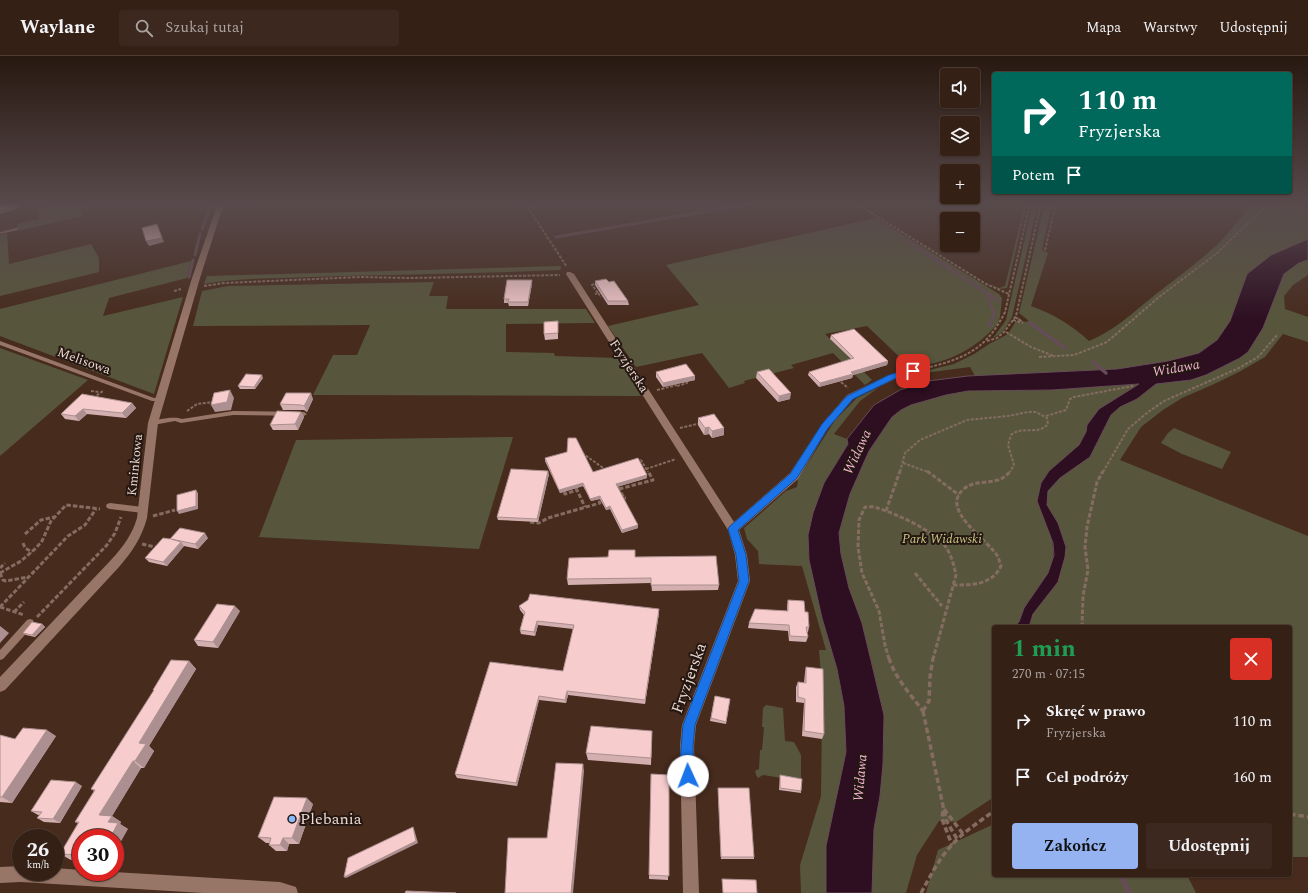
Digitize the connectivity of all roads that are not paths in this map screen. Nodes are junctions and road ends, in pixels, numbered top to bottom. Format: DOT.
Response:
graph roads {
  1 [pos="209,242"];
  2 [pos="570,274"];
  3 [pos="0,343"];
  4 [pos="913,371"];
  5 [pos="160,399"];
  6 [pos="304,414"];
  7 [pos="153,423"];
  8 [pos="110,506"];
  9 [pos="143,514"];
  10 [pos="733,529"];
  11 [pos="31,619"];
  12 [pos="0,656"];
  13 [pos="0,686"];
  14 [pos="0,875"];
  15 [pos="290,893"];
  16 [pos="691,893"];
  1 -- 5 [label="street, Kminkowa"];
  2 -- 10 [label="street, Fryzjerska"];
  3 -- 5 [label="lane, Melisowa"];
  4 -- 10 [label="street"];
  5 -- 7 [label="street, Kminkowa"];
  6 -- 7 [label="lane"];
  7 -- 9 [label="street, Kminkowa"];
  8 -- 9 [label="lane"];
  9 -- 13 [label="street, Kminkowa"];
  10 -- 16 [label="street, Fryzjerska"];
  11 -- 12 [label="lane"];
  14 -- 15 [label="street"];
}
